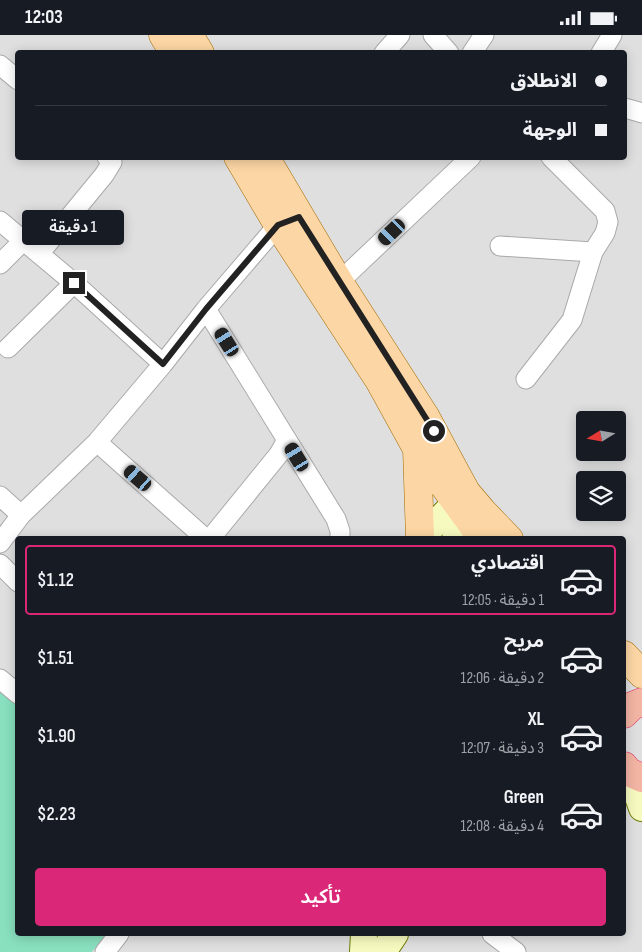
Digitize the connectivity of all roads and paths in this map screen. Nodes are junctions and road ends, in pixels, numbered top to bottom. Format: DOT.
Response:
graph roads {
  1 [pos="163,35"];
  2 [pos="189,35"];
  3 [pos="400,35"];
  4 [pos="433,35"];
  5 [pos="484,35"];
  6 [pos="612,35"];
  7 [pos="172,50"];
  8 [pos="198,50"];
  9 [pos="387,50"];
  10 [pos="446,50"];
  11 [pos="474,50"];
  12 [pos="603,50"];
  13 [pos="0,65"];
  14 [pos="15,78"];
  15 [pos="627,109"];
  16 [pos="642,113"];
  17 [pos="110,160"];
  18 [pos="240,160"];
  19 [pos="468,160"];
  20 [pos="554,160"];
  21 [pos="273,162"];
  22 [pos="0,221"];
  23 [pos="288,221"];
  24 [pos="23,241"];
  25 [pos="500,246"];
  26 [pos="593,252"];
  27 [pos="39,254"];
  28 [pos="0,264"];
  29 [pos="339,282"];
  30 [pos="74,283"];
  31 [pos="206,309"];
  32 [pos="8,348"];
  33 [pos="163,364"];
  34 [pos="526,379"];
  35 [pos="287,441"];
  36 [pos="97,442"];
  37 [pos="417,449"];
  38 [pos="0,496"];
  39 [pos="20,515"];
  40 [pos="469,518"];
  41 [pos="203,536"];
  42 [pos="212,536"];
  43 [pos="340,536"];
  44 [pos="420,536"];
  45 [pos="425,536"];
  46 [pos="503,536"];
  47 [pos="0,543"];
  48 [pos="0,564"];
  49 [pos="15,578"];
  50 [pos="626,657"];
  51 [pos="642,674"];
  52 [pos="0,679"];
  53 [pos="15,691"];
  54 [pos="642,702"];
  55 [pos="626,712"];
  56 [pos="632,772"];
  57 [pos="642,808"];
  58 [pos="117,936"];
  59 [pos="364,936"];
  60 [pos="394,936"];
  61 [pos="495,936"];
  62 [pos="105,952"];
  63 [pos="363,952"];
  64 [pos="383,952"];
  65 [pos="516,952"];
  1 -- 7 [label="main road"];
  2 -- 8 [label="main road"];
  3 -- 9 [label="street"];
  4 -- 10 [label="street"];
  5 -- 11 [label="street"];
  6 -- 12 [label="street"];
  13 -- 14 [label="street"];
  15 -- 16 [label="street"];
  17 -- 27 [label="street"];
  18 -- 23 [label="main road"];
  19 -- 29 [label="street"];
  20 -- 26 [label="street"];
  21 -- 23 [label="main road"];
  22 -- 24 [label="street"];
  23 -- 29 [label="main road"];
  23 -- 31 [label="street"];
  23 -- 37 [label="main road"];
  24 -- 27 [label="street"];
  24 -- 28 [label="street"];
  25 -- 26 [label="street"];
  26 -- 34 [label="street"];
  27 -- 30 [label="street"];
  29 -- 40 [label="main road"];
  30 -- 32 [label="street"];
  30 -- 33 [label="street"];
  31 -- 33 [label="street"];
  31 -- 35 [label="street"];
  33 -- 36 [label="street"];
  35 -- 42 [label="street"];
  35 -- 43 [label="street"];
  36 -- 39 [label="street"];
  36 -- 41 [label="street"];
  37 -- 40 [label="main road"];
  37 -- 44 [label="main road"];
  38 -- 39 [label="street"];
  39 -- 47 [label="street"];
  40 -- 45 [label="main road"];
  40 -- 46 [label="main road"];
  48 -- 49 [label="street"];
  50 -- 51 [label="main road"];
  52 -- 53 [label="street"];
  54 -- 55 [label="highway"];
  56 -- 57 [label="main road"];
  58 -- 62 [label="street"];
  59 -- 63 [label="main road"];
  60 -- 64 [label="main road"];
  61 -- 65 [label="street"];
}
